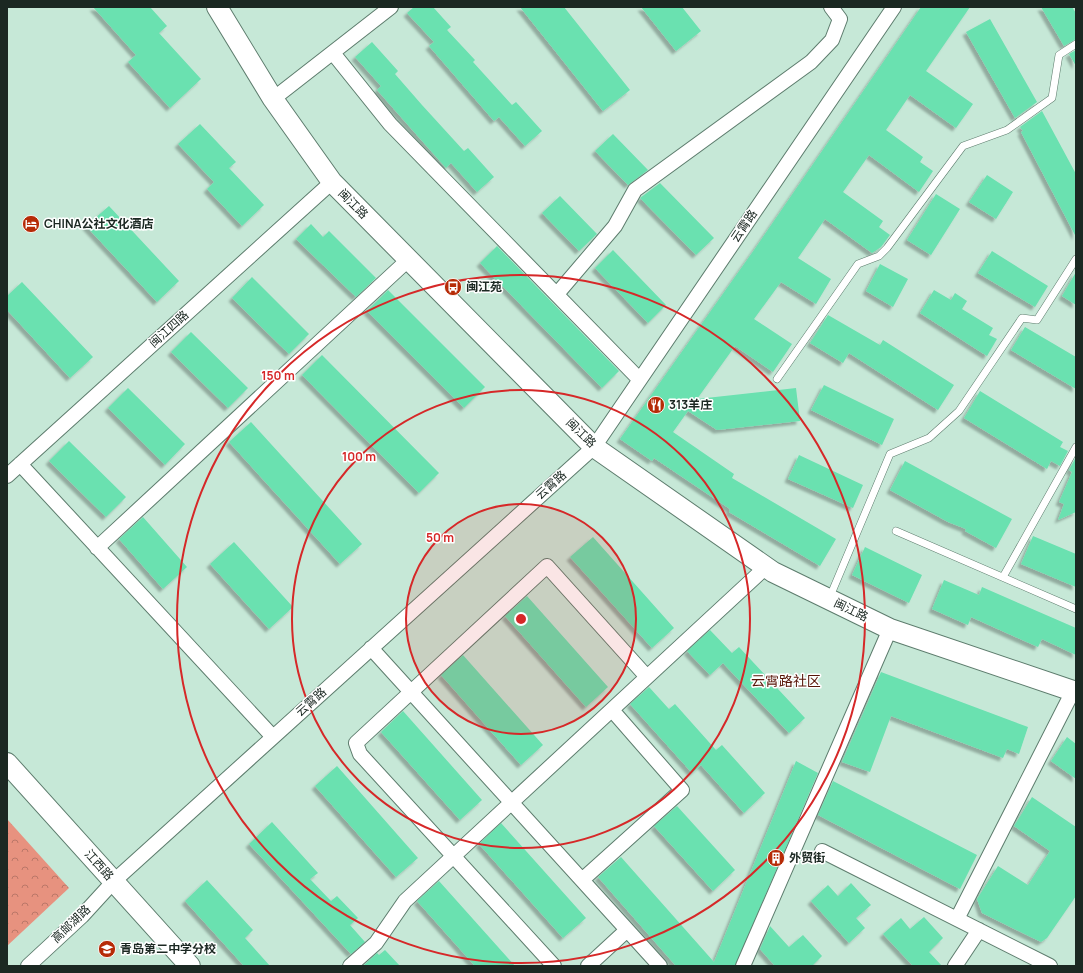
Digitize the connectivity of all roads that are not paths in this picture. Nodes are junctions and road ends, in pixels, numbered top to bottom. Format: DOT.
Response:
graph roads {
  1 [pos="217,7"];
  2 [pos="391,7"];
  3 [pos="831,7"];
  4 [pos="894,7"];
  5 [pos="1076,44"];
  6 [pos="333,52"];
  7 [pos="273,99"];
  8 [pos="332,182"];
  9 [pos="1076,259"];
  10 [pos="408,260"];
  11 [pos="557,294"];
  12 [pos="639,379"];
  13 [pos="777,379"];
  14 [pos="1076,446"];
  15 [pos="594,447"];
  16 [pos="20,464"];
  17 [pos="7,476"];
  18 [pos="896,531"];
  19 [pos="97,548"];
  20 [pos="766,567"];
  21 [pos="1002,577"];
  22 [pos="829,599"];
  23 [pos="1076,609"];
  24 [pos="890,629"];
  25 [pos="370,648"];
  26 [pos="647,677"];
  27 [pos="1075,691"];
  28 [pos="412,692"];
  29 [pos="612,710"];
  30 [pos="273,737"];
  31 [pos="7,763"];
  32 [pos="512,803"];
  33 [pos="822,851"];
  34 [pos="454,856"];
  35 [pos="582,880"];
  36 [pos="114,881"];
  37 [pos="957,919"];
  38 [pos="627,930"];
  39 [pos="979,930"];
  40 [pos="28,966"];
  41 [pos="190,966"];
  42 [pos="350,966"];
  43 [pos="554,966"];
  44 [pos="588,966"];
  45 [pos="660,966"];
  46 [pos="743,966"];
  47 [pos="956,966"];
  48 [pos="1050,966"];
  1 -- 7 [label="street, 闽江路"];
  2 -- 6 [label="street"];
  3 -- 11 [label="street"];
  4 -- 12 [label="street, 云霄路"];
  5 -- 13 [label="lane"];
  6 -- 7 [label="street"];
  6 -- 11 [label="street"];
  7 -- 8 [label="street, 闽江路"];
  8 -- 10 [label="street, 闽江路"];
  8 -- 16 [label="street, 闽江四路"];
  9 -- 22 [label="lane"];
  10 -- 15 [label="street, 闽江路"];
  10 -- 19 [label="street"];
  11 -- 12 [label="street"];
  12 -- 15 [label="street, 云霄路"];
  14 -- 21 [label="lane"];
  15 -- 20 [label="street, 闽江路"];
  15 -- 25 [label="street, 云霄路"];
  16 -- 17 [label="street, 闽江四路"];
  16 -- 19 [label="street"];
  18 -- 21 [label="lane"];
  19 -- 30 [label="street"];
  20 -- 22 [label="street, 闽江路"];
  20 -- 26 [label="street"];
  21 -- 23 [label="lane"];
  22 -- 24 [label="street, 闽江路"];
  24 -- 27 [label="street, 闽江路"];
  24 -- 46 [label="street"];
  25 -- 28 [label="street"];
  25 -- 30 [label="street, 云霄路"];
  26 -- 28 [label="street"];
  26 -- 29 [label="street"];
  27 -- 37 [label="street"];
  28 -- 32 [label="street"];
  28 -- 34 [label="street"];
  29 -- 32 [label="street"];
  29 -- 35 [label="street"];
  30 -- 36 [label="street, 云霄路"];
  31 -- 36 [label="street, 江西路"];
  32 -- 34 [label="street"];
  32 -- 35 [label="street"];
  33 -- 37 [label="street"];
  34 -- 42 [label="street"];
  34 -- 43 [label="street"];
  35 -- 38 [label="street"];
  36 -- 40 [label="street, 高邮湖路"];
  36 -- 41 [label="street, 江西路"];
  37 -- 39 [label="street"];
  38 -- 44 [label="street"];
  38 -- 45 [label="street"];
  39 -- 47 [label="street"];
  39 -- 48 [label="street"];
}
